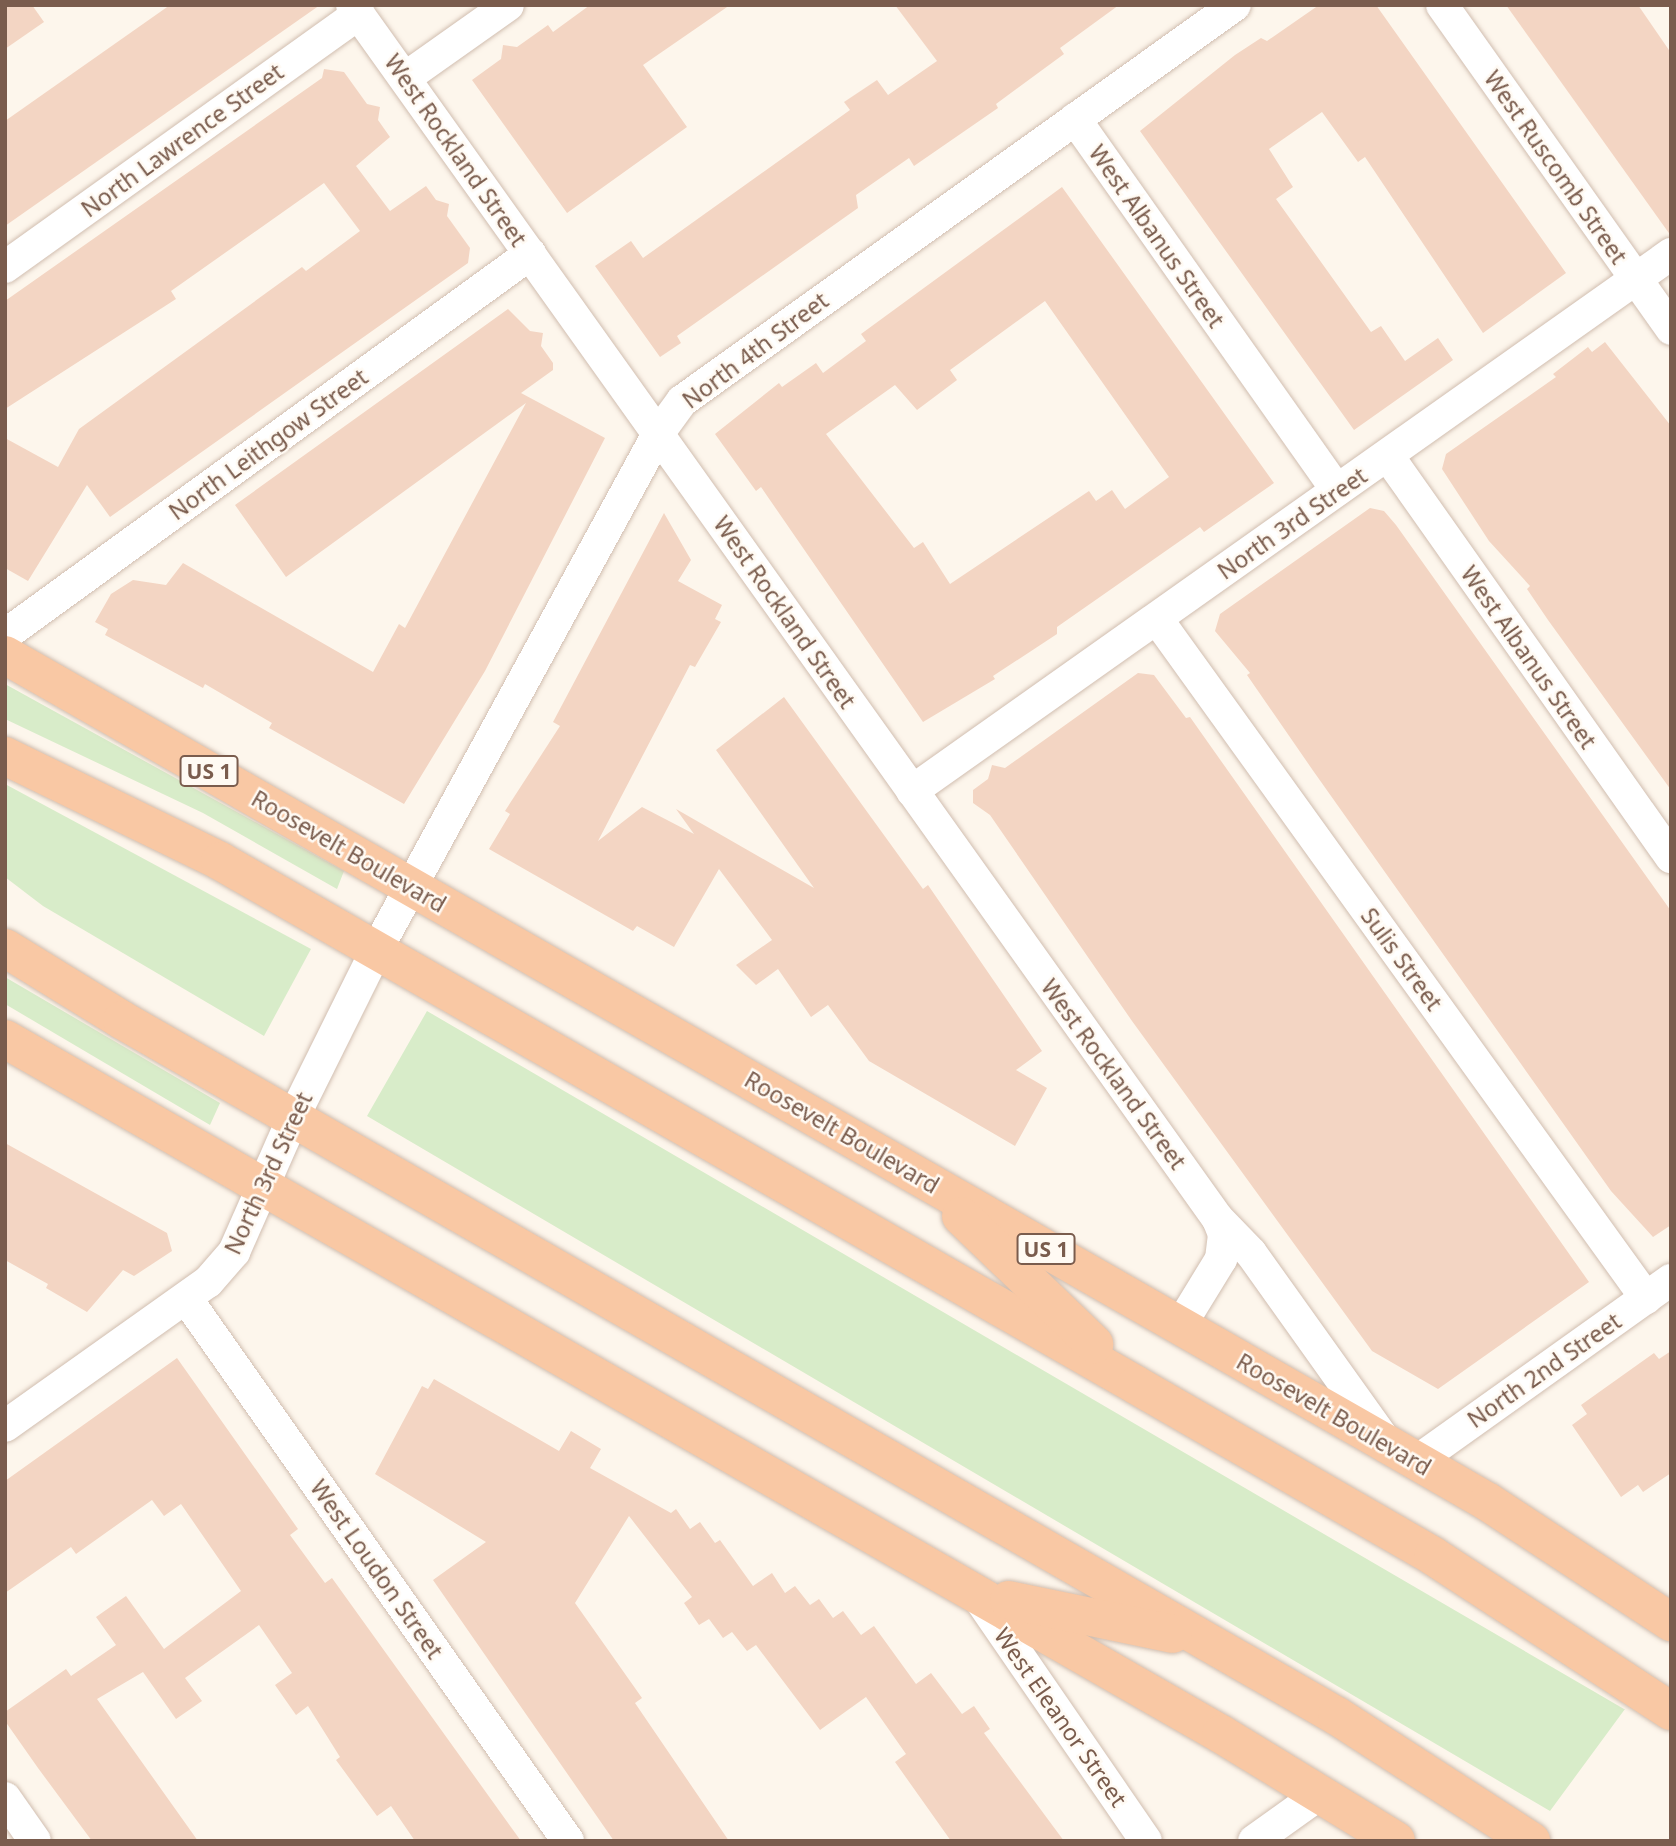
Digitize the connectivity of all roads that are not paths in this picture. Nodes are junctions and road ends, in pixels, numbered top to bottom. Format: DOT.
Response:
graph roads {
  1 [pos="508,5"];
  2 [pos="1235,5"];
  3 [pos="1442,5"];
  4 [pos="355,10"];
  5 [pos="405,78"];
  6 [pos="1074,119"];
  7 [pos="530,254"];
  8 [pos="1671,254"];
  9 [pos="5,267"];
  10 [pos="1636,280"];
  11 [pos="1671,329"];
  12 [pos="658,434"];
  13 [pos="1388,456"];
  14 [pos="1337,490"];
  15 [pos="1157,620"];
  16 [pos="5,635"];
  17 [pos="5,655"];
  18 [pos="5,756"];
  19 [pos="912,791"];
  20 [pos="1671,857"];
  21 [pos="414,888"];
  22 [pos="5,948"];
  23 [pos="376,951"];
  24 [pos="5,1039"];
  25 [pos="293,1118"];
  26 [pos="921,1177"];
  27 [pos="263,1186"];
  28 [pos="1218,1219"];
  29 [pos="1658,1289"];
  30 [pos="186,1298"];
  31 [pos="1181,1326"];
  32 [pos="1136,1385"];
  33 [pos="5,1426"];
  34 [pos="1402,1452"];
  35 [pos="976,1594"];
  36 [pos="1671,1622"];
  37 [pos="1206,1640"];
  38 [pos="1671,1711"];
  39 [pos="1321,1793"];
  40 [pos="5,1798"];
  41 [pos="35,1841"];
  42 [pos="568,1841"];
  43 [pos="1146,1841"];
  44 [pos="1254,1841"];
  45 [pos="1396,1841"];
  46 [pos="1531,1841"];
  1 -- 5 [label="street"];
  2 -- 6 [label="street, North 4th Street"];
  3 -- 10 [label="street, West Ruscomb Street"];
  4 -- 5 [label="street, West Rockland Street"];
  4 -- 9 [label="street, North Lawrence Street"];
  5 -- 7 [label="street, West Rockland Street"];
  6 -- 12 [label="street, North 4th Street"];
  6 -- 14 [label="street, West Albanus Street"];
  7 -- 12 [label="street, West Rockland Street"];
  7 -- 16 [label="street, North Leithgow Street"];
  8 -- 10 [label="street, North 3rd Street"];
  10 -- 11 [label="street, West Ruscomb Street"];
  10 -- 13 [label="street, North 3rd Street"];
  12 -- 19 [label="street, West Rockland Street"];
  12 -- 21 [label="street, North 4th Street"];
  13 -- 14 [label="street, North 3rd Street"];
  13 -- 20 [label="street, West Albanus Street"];
  14 -- 15 [label="street, North 3rd Street"];
  15 -- 19 [label="street, North 3rd Street"];
  15 -- 29 [label="street, Sulis Street"];
  17 -- 21 [label="highway, Roosevelt Boulevard / US 1"];
  18 -- 23 [label="highway"];
  19 -- 28 [label="street, West Rockland Street"];
  21 -- 23 [label="street, North 4th Street"];
  21 -- 26 [label="highway, Roosevelt Boulevard / US 1"];
  22 -- 25 [label="highway"];
  23 -- 25 [label="street, North 3rd Street"];
  23 -- 32 [label="highway"];
  24 -- 27 [label="highway"];
  25 -- 27 [label="street, North 3rd Street"];
  25 -- 37 [label="highway"];
  26 -- 31 [label="highway, Roosevelt Boulevard / US 1"];
  26 -- 32 [label="highway"];
  27 -- 30 [label="street, North 3rd Street"];
  27 -- 35 [label="highway"];
  28 -- 31 [label="street"];
  28 -- 34 [label="street, West Rockland Street"];
  29 -- 34 [label="street, North 2nd Street"];
  30 -- 33 [label="street, North 3rd Street"];
  30 -- 42 [label="street, West Loudon Street"];
  31 -- 34 [label="highway, Roosevelt Boulevard / US 1"];
  32 -- 38 [label="highway"];
  34 -- 36 [label="highway, Roosevelt Boulevard / US 1"];
  35 -- 37 [label="highway"];
  35 -- 39 [label="highway"];
  35 -- 43 [label="street, West Eleanor Street"];
  37 -- 46 [label="highway"];
  39 -- 44 [label="street"];
  39 -- 45 [label="highway"];
  40 -- 41 [label="street"];
}
